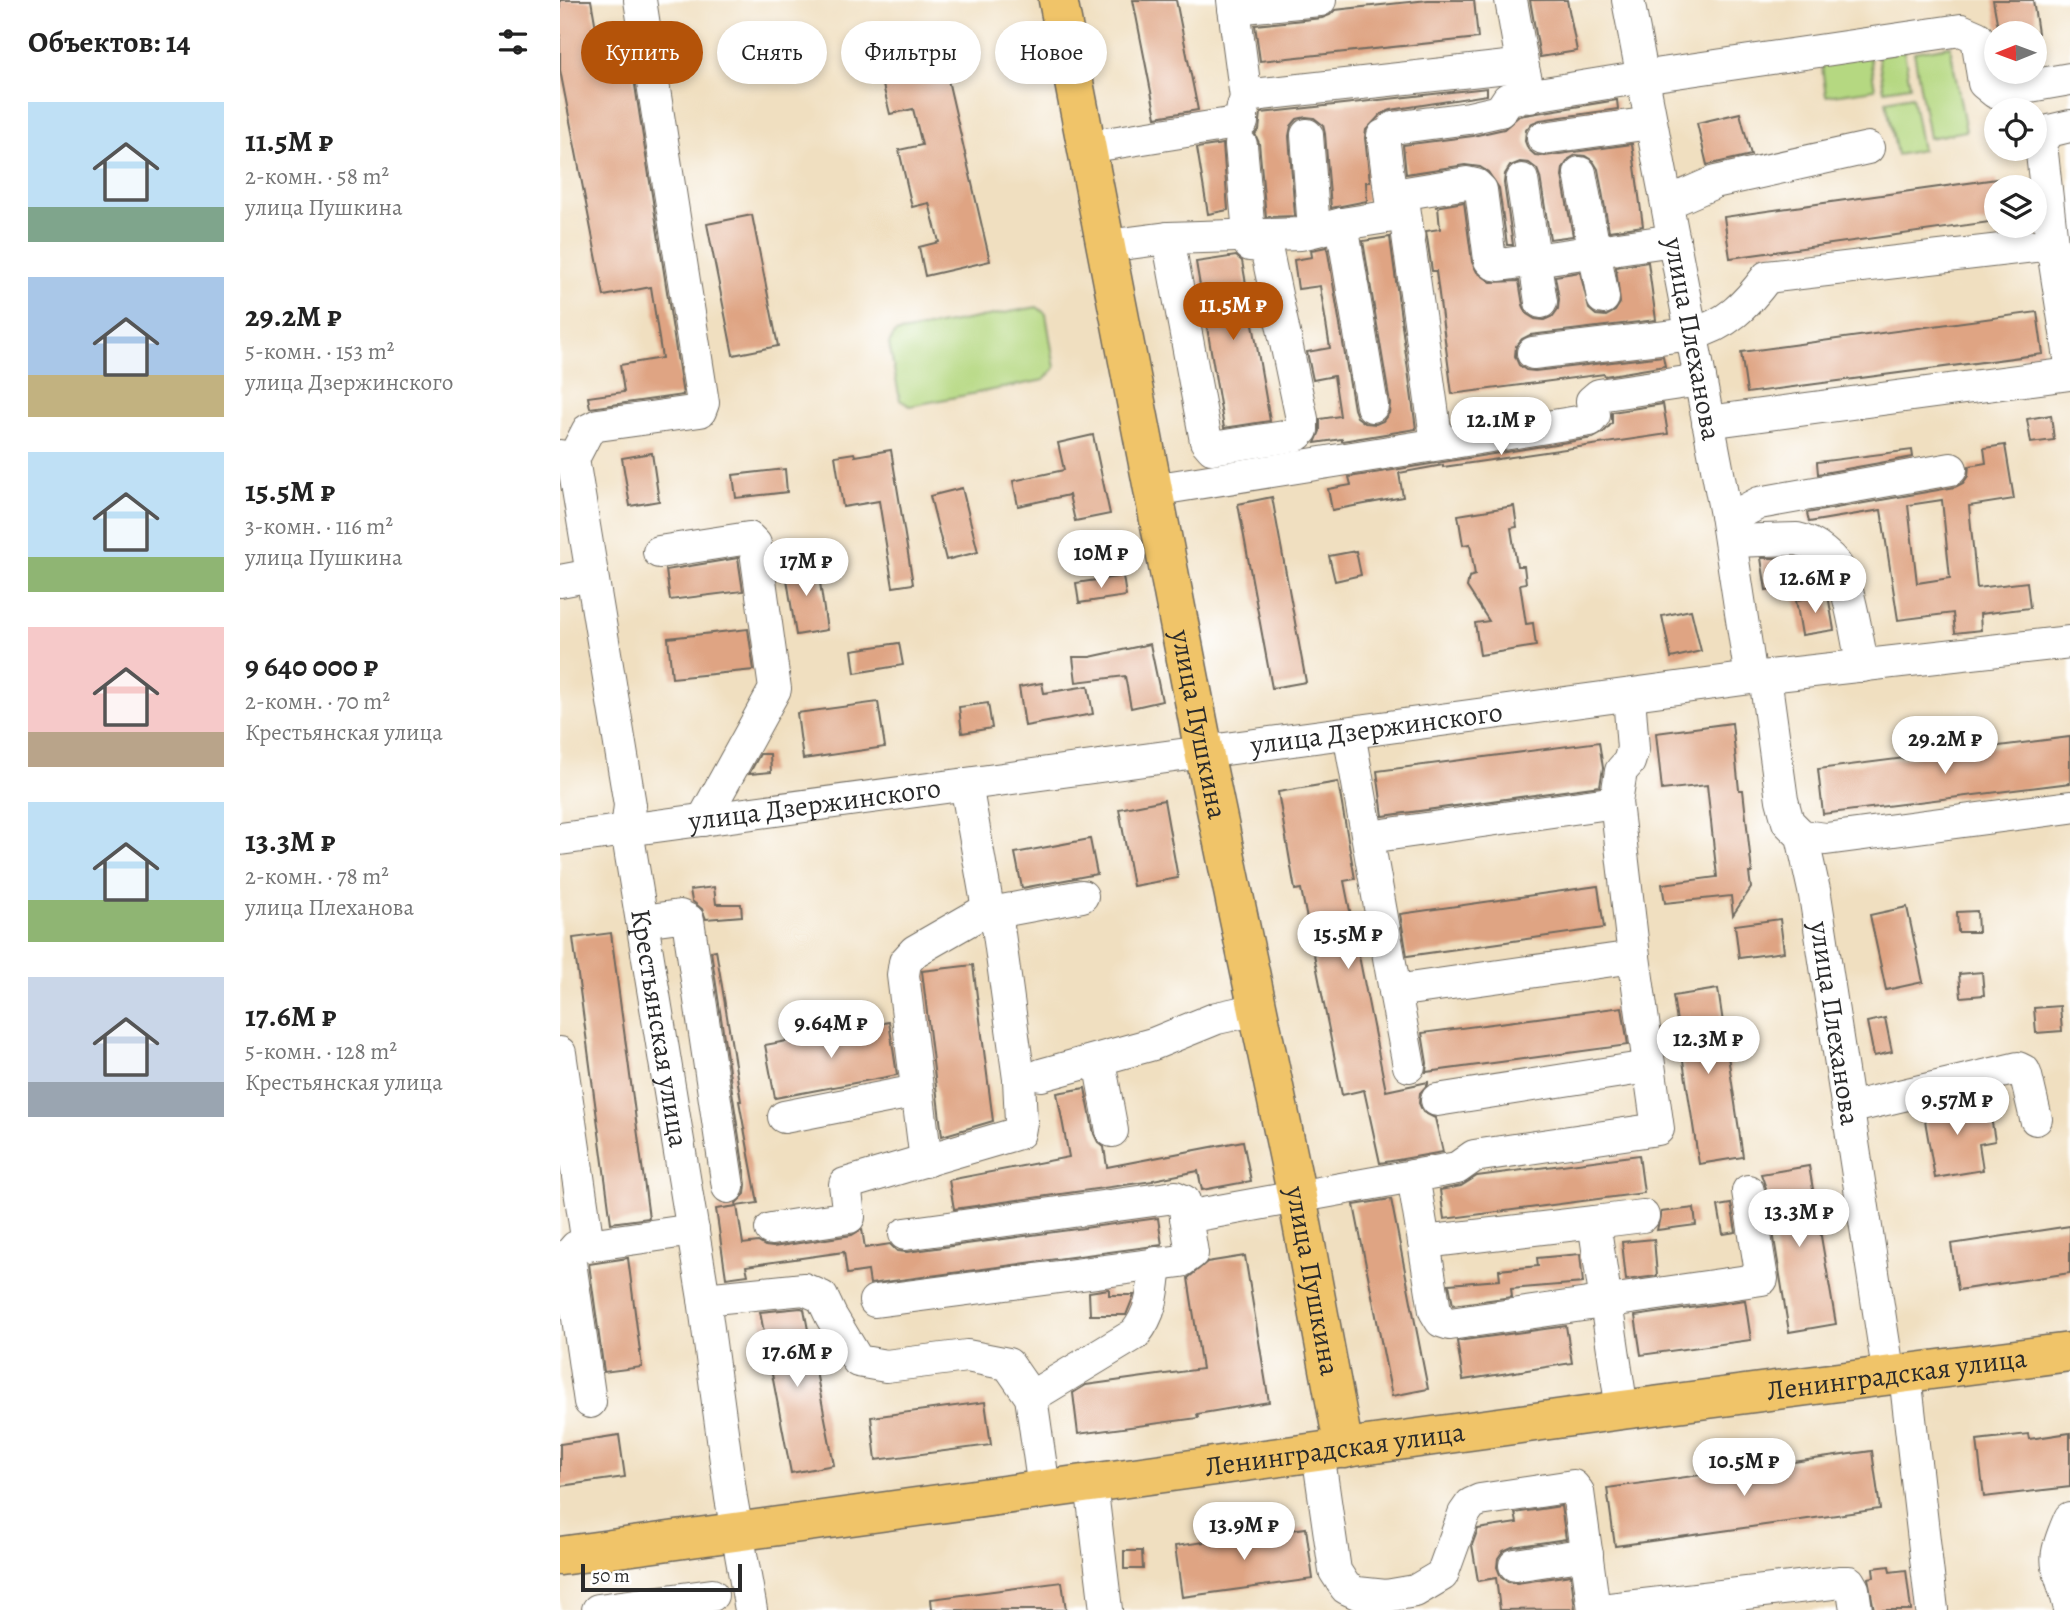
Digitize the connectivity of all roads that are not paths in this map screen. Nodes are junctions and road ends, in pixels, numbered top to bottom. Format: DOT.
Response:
graph roads {
  1 [pos="640,0"];
  2 [pos="1058,0"];
  3 [pos="1320,0"];
  4 [pos="1511,0"];
  5 [pos="1628,0"];
  6 [pos="1233,4"];
  7 [pos="1643,78"];
  8 [pos="2070,79"];
  9 [pos="1527,82"];
  10 [pos="1246,98"];
  11 [pos="1651,123"];
  12 [pos="2070,126"];
  13 [pos="1307,135"];
  14 [pos="1543,138"];
  15 [pos="1241,145"];
  16 [pos="1087,148"];
  17 [pos="1868,148"];
  18 [pos="1580,173"];
  19 [pos="1522,180"];
  20 [pos="1667,203"];
  21 [pos="1399,215"];
  22 [pos="1328,227"];
  23 [pos="1250,234"];
  24 [pos="1168,238"];
  25 [pos="1674,240"];
  26 [pos="2052,244"];
  27 [pos="1106,246"];
  28 [pos="1596,251"];
  29 [pos="1535,260"];
  30 [pos="1603,298"];
  31 [pos="1541,302"];
  32 [pos="1692,334"];
  33 [pos="1533,353"];
  34 [pos="2070,358"];
  35 [pos="2070,373"];
  36 [pos="1700,380"];
  37 [pos="1372,406"];
  38 [pos="1708,422"];
  39 [pos="1271,439"];
  40 [pos="1437,444"];
  41 [pos="566,458"];
  42 [pos="1951,469"];
  43 [pos="1275,470"];
  44 [pos="1153,490"];
  45 [pos="1729,528"];
  46 [pos="659,552"];
  47 [pos="592,575"];
  48 [pos="560,581"];
  49 [pos="2070,642"];
  50 [pos="1863,666"];
  51 [pos="1758,678"];
  52 [pos="1629,695"];
  53 [pos="1349,733"];
  54 [pos="1204,752"];
  55 [pos="966,784"];
  56 [pos="1616,802"];
  57 [pos="2070,807"];
  58 [pos="703,820"];
  59 [pos="627,830"];
  60 [pos="1802,836"];
  61 [pos="1369,837"];
  62 [pos="560,839"];
  63 [pos="1082,896"];
  64 [pos="992,910"];
  65 [pos="642,921"];
  66 [pos="1634,957"];
  67 [pos="1395,991"];
  68 [pos="1258,1009"];
  69 [pos="560,1054"];
  70 [pos="1099,1061"];
  71 [pos="1409,1066"];
  72 [pos="1648,1066"];
  73 [pos="1041,1075"];
  74 [pos="917,1091"];
  75 [pos="1437,1100"];
  76 [pos="1849,1108"];
  77 [pos="784,1117"];
  78 [pos="2036,1119"];
  79 [pos="1112,1130"];
  80 [pos="926,1161"];
  81 [pos="1413,1176"];
  82 [pos="728,1187"];
  83 [pos="1748,1191"];
  84 [pos="1297,1197"];
  85 [pos="1643,1216"];
  86 [pos="1186,1217"];
  87 [pos="1594,1222"];
  88 [pos="771,1228"];
  89 [pos="692,1230"];
  90 [pos="905,1234"];
  91 [pos="1424,1242"];
  92 [pos="588,1245"];
  93 [pos="1156,1263"];
  94 [pos="704,1299"];
  95 [pos="875,1301"];
  96 [pos="1605,1301"];
  97 [pos="2070,1352"];
  98 [pos="1897,1376"];
  99 [pos="1031,1397"];
  100 [pos="590,1402"];
  101 [pos="1622,1410"];
  102 [pos="1331,1450"];
  103 [pos="1091,1483"];
  104 [pos="1044,1489"];
  105 [pos="2070,1518"];
  106 [pos="737,1531"];
  107 [pos="1587,1554"];
  108 [pos="560,1556"];
  109 [pos="1515,1566"];
  110 [pos="712,1595"];
  111 [pos="2070,1609"];
  112 [pos="598,1610"];
  113 [pos="751,1610"];
  114 [pos="1105,1610"];
  115 [pos="1594,1610"];
  116 [pos="1601,1610"];
  117 [pos="1856,1610"];
  118 [pos="1932,1610"];
  1 -- 41 [label="street"];
  2 -- 16 [label="main road, улица Пушкина"];
  3 -- 6 [label="street"];
  4 -- 9 [label="street"];
  5 -- 7 [label="street, улица Плеханова"];
  6 -- 10 [label="street"];
  7 -- 8 [label="street"];
  7 -- 9 [label="street"];
  7 -- 11 [label="street, улица Плеханова"];
  9 -- 10 [label="street"];
  9 -- 21 [label="street"];
  10 -- 16 [label="street"];
  11 -- 14 [label="street"];
  11 -- 20 [label="street, улица Плеханова"];
  12 -- 26 [label="street"];
  13 -- 22 [label="street"];
  15 -- 23 [label="street"];
  16 -- 27 [label="main road, улица Пушкина"];
  17 -- 20 [label="street"];
  18 -- 28 [label="street"];
  19 -- 29 [label="street"];
  20 -- 25 [label="street, улица Плеханова"];
  21 -- 22 [label="street"];
  21 -- 29 [label="street"];
  21 -- 40 [label="street"];
  22 -- 23 [label="street"];
  22 -- 37 [label="street"];
  23 -- 24 [label="street"];
  23 -- 39 [label="street"];
  24 -- 27 [label="street"];
  24 -- 39 [label="street"];
  25 -- 28 [label="street"];
  25 -- 32 [label="street, улица Плеханова"];
  26 -- 32 [label="street"];
  26 -- 34 [label="street"];
  27 -- 44 [label="main road, улица Пушкина"];
  28 -- 29 [label="street"];
  28 -- 30 [label="street"];
  29 -- 31 [label="street"];
  32 -- 33 [label="street"];
  32 -- 36 [label="street, улица Плеханова"];
  35 -- 38 [label="street"];
  36 -- 38 [label="street, улица Плеханова"];
  36 -- 40 [label="street"];
  38 -- 45 [label="street, улица Плеханова"];
  39 -- 43 [label="street"];
  40 -- 43 [label="street"];
  41 -- 47 [label="street, Крестьянская улица"];
  42 -- 45 [label="street"];
  43 -- 44 [label="street"];
  44 -- 54 [label="main road, улица Пушкина"];
  45 -- 50 [label="street"];
  45 -- 51 [label="street, улица Плеханова"];
  46 -- 58 [label="street"];
  47 -- 48 [label="street"];
  47 -- 59 [label="street, Крестьянская улица"];
  49 -- 50 [label="street, улица Дзержинского"];
  50 -- 51 [label="street, улица Дзержинского"];
  51 -- 52 [label="street, улица Дзержинского"];
  51 -- 60 [label="street, улица Плеханова"];
  52 -- 53 [label="street, улица Дзержинского"];
  52 -- 56 [label="street"];
  53 -- 54 [label="street, улица Дзержинского"];
  53 -- 61 [label="street"];
  54 -- 55 [label="street, улица Дзержинского"];
  54 -- 68 [label="main road, улица Пушкина"];
  55 -- 58 [label="street, улица Дзержинского"];
  55 -- 64 [label="street"];
  56 -- 61 [label="street"];
  56 -- 66 [label="street"];
  57 -- 60 [label="street"];
  58 -- 59 [label="street, улица Дзержинского"];
  59 -- 62 [label="street, улица Дзержинского"];
  59 -- 65 [label="street, Крестьянская улица"];
  60 -- 76 [label="street, улица Плеханова"];
  61 -- 67 [label="street"];
  63 -- 64 [label="street"];
  64 -- 74 [label="street"];
  64 -- 80 [label="street"];
  65 -- 82 [label="street"];
  65 -- 89 [label="street, Крестьянская улица"];
  66 -- 67 [label="street"];
  66 -- 72 [label="street"];
  67 -- 71 [label="street"];
  68 -- 70 [label="street"];
  68 -- 84 [label="main road, улица Пушкина"];
  69 -- 92 [label="street"];
  70 -- 73 [label="street"];
  70 -- 79 [label="street"];
  72 -- 75 [label="street"];
  72 -- 81 [label="street"];
  74 -- 77 [label="street"];
  74 -- 80 [label="street"];
  76 -- 78 [label="street"];
  76 -- 98 [label="street, улица Плеханова"];
  80 -- 88 [label="street"];
  81 -- 84 [label="street"];
  81 -- 91 [label="street"];
  83 -- 96 [label="street"];
  84 -- 86 [label="street"];
  84 -- 102 [label="main road, улица Пушкина"];
  85 -- 87 [label="street"];
  86 -- 90 [label="street"];
  86 -- 93 [label="street"];
  87 -- 91 [label="street"];
  87 -- 96 [label="street"];
  89 -- 92 [label="street"];
  89 -- 94 [label="street, Крестьянская улица"];
  91 -- 96 [label="street"];
  92 -- 100 [label="street"];
  93 -- 95 [label="street"];
  93 -- 99 [label="street"];
  94 -- 99 [label="street"];
  94 -- 106 [label="street, Крестьянская улица"];
  96 -- 101 [label="street"];
  97 -- 98 [label="main road, Ленинградская улица"];
  98 -- 101 [label="main road, Ленинградская улица"];
  98 -- 118 [label="street, улица Плеханова"];
  99 -- 104 [label="street"];
  101 -- 102 [label="main road, Ленинградская улица"];
  102 -- 103 [label="main road, Ленинградская улица"];
  102 -- 107 [label="street"];
  103 -- 104 [label="main road, Ленинградская улица"];
  103 -- 114 [label="street"];
  104 -- 106 [label="main road, Ленинградская улица"];
  105 -- 111 [label="street"];
  106 -- 108 [label="main road, Ленинградская улица"];
  106 -- 113 [label="street, Крестьянская улица"];
  107 -- 109 [label="street"];
  107 -- 115 [label="street"];
  110 -- 112 [label="street"];
  116 -- 117 [label="street"];
}
